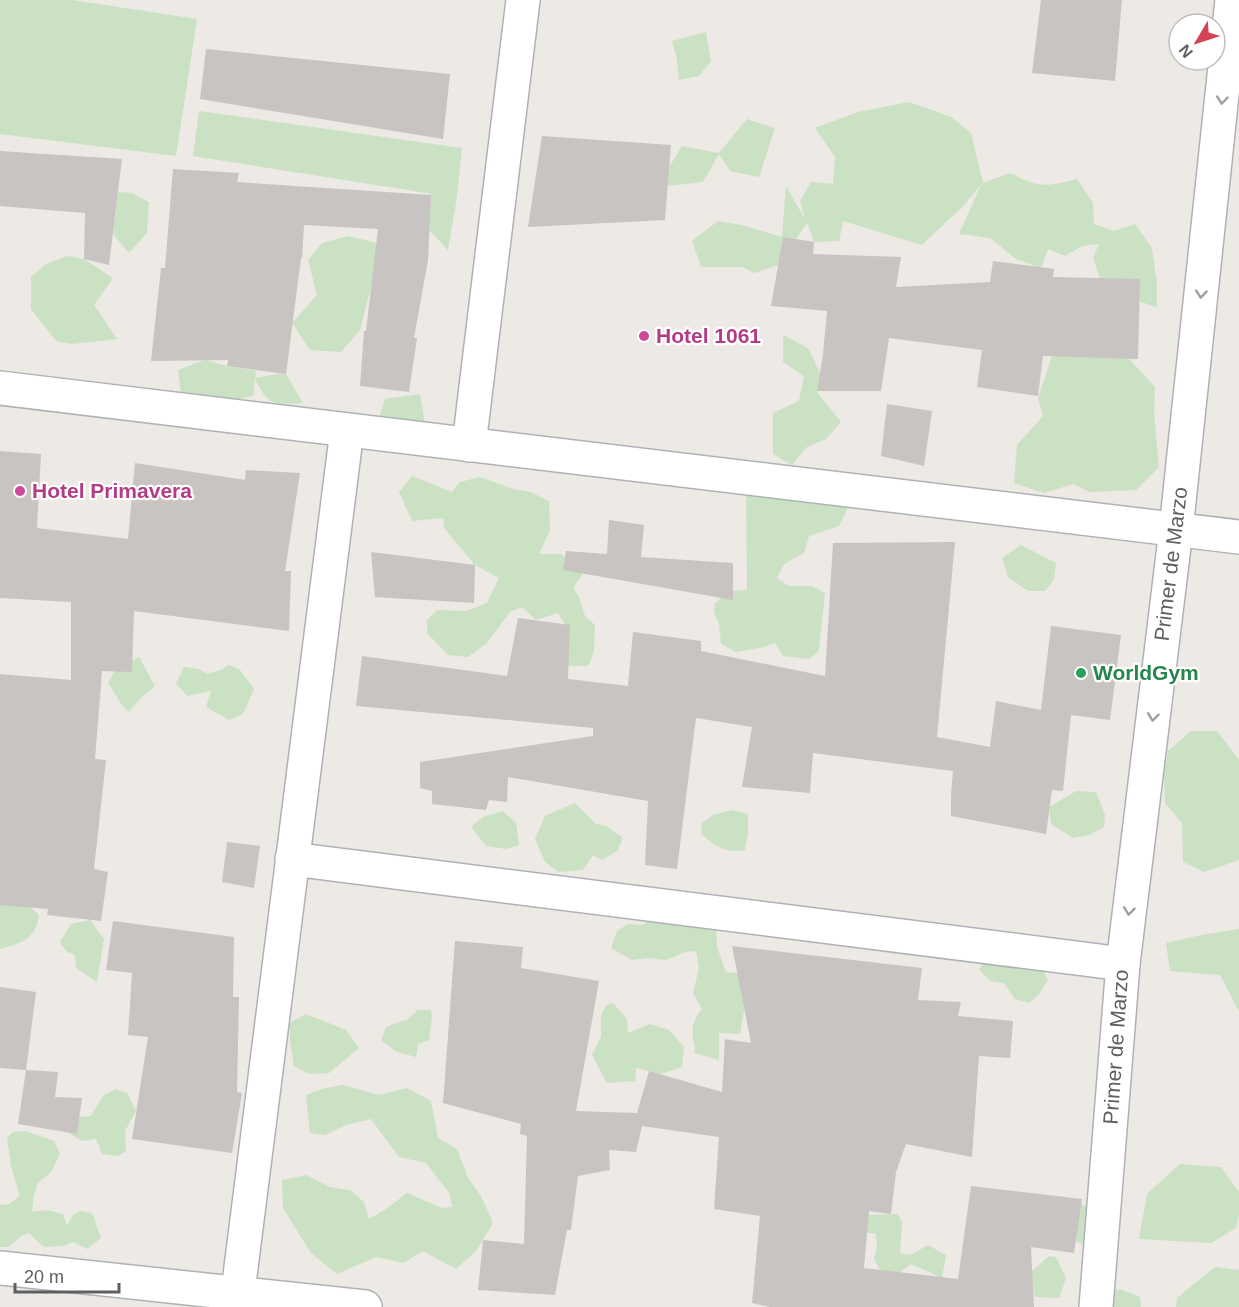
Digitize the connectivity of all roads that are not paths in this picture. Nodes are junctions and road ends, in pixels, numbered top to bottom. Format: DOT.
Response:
graph roads {
  1 [pos="523,0"];
  2 [pos="1232,0"];
  3 [pos="0,388"];
  4 [pos="347,430"];
  5 [pos="469,445"];
  6 [pos="1176,530"];
  7 [pos="1239,537"];
  8 [pos="292,859"];
  9 [pos="1123,964"];
  10 [pos="0,1268"];
  11 [pos="237,1300"];
  12 [pos="365,1307"];
  13 [pos="1096,1307"];
  1 -- 5 [label="street"];
  2 -- 6 [label="street, Primer de Marzo, one-way"];
  3 -- 4 [label="street"];
  4 -- 5 [label="street"];
  4 -- 8 [label="street"];
  5 -- 6 [label="street"];
  6 -- 7 [label="street"];
  6 -- 9 [label="street, Primer de Marzo, one-way"];
  8 -- 9 [label="street"];
  8 -- 11 [label="street"];
  9 -- 13 [label="street, Primer de Marzo"];
  10 -- 11 [label="street"];
  11 -- 12 [label="street"];
}
